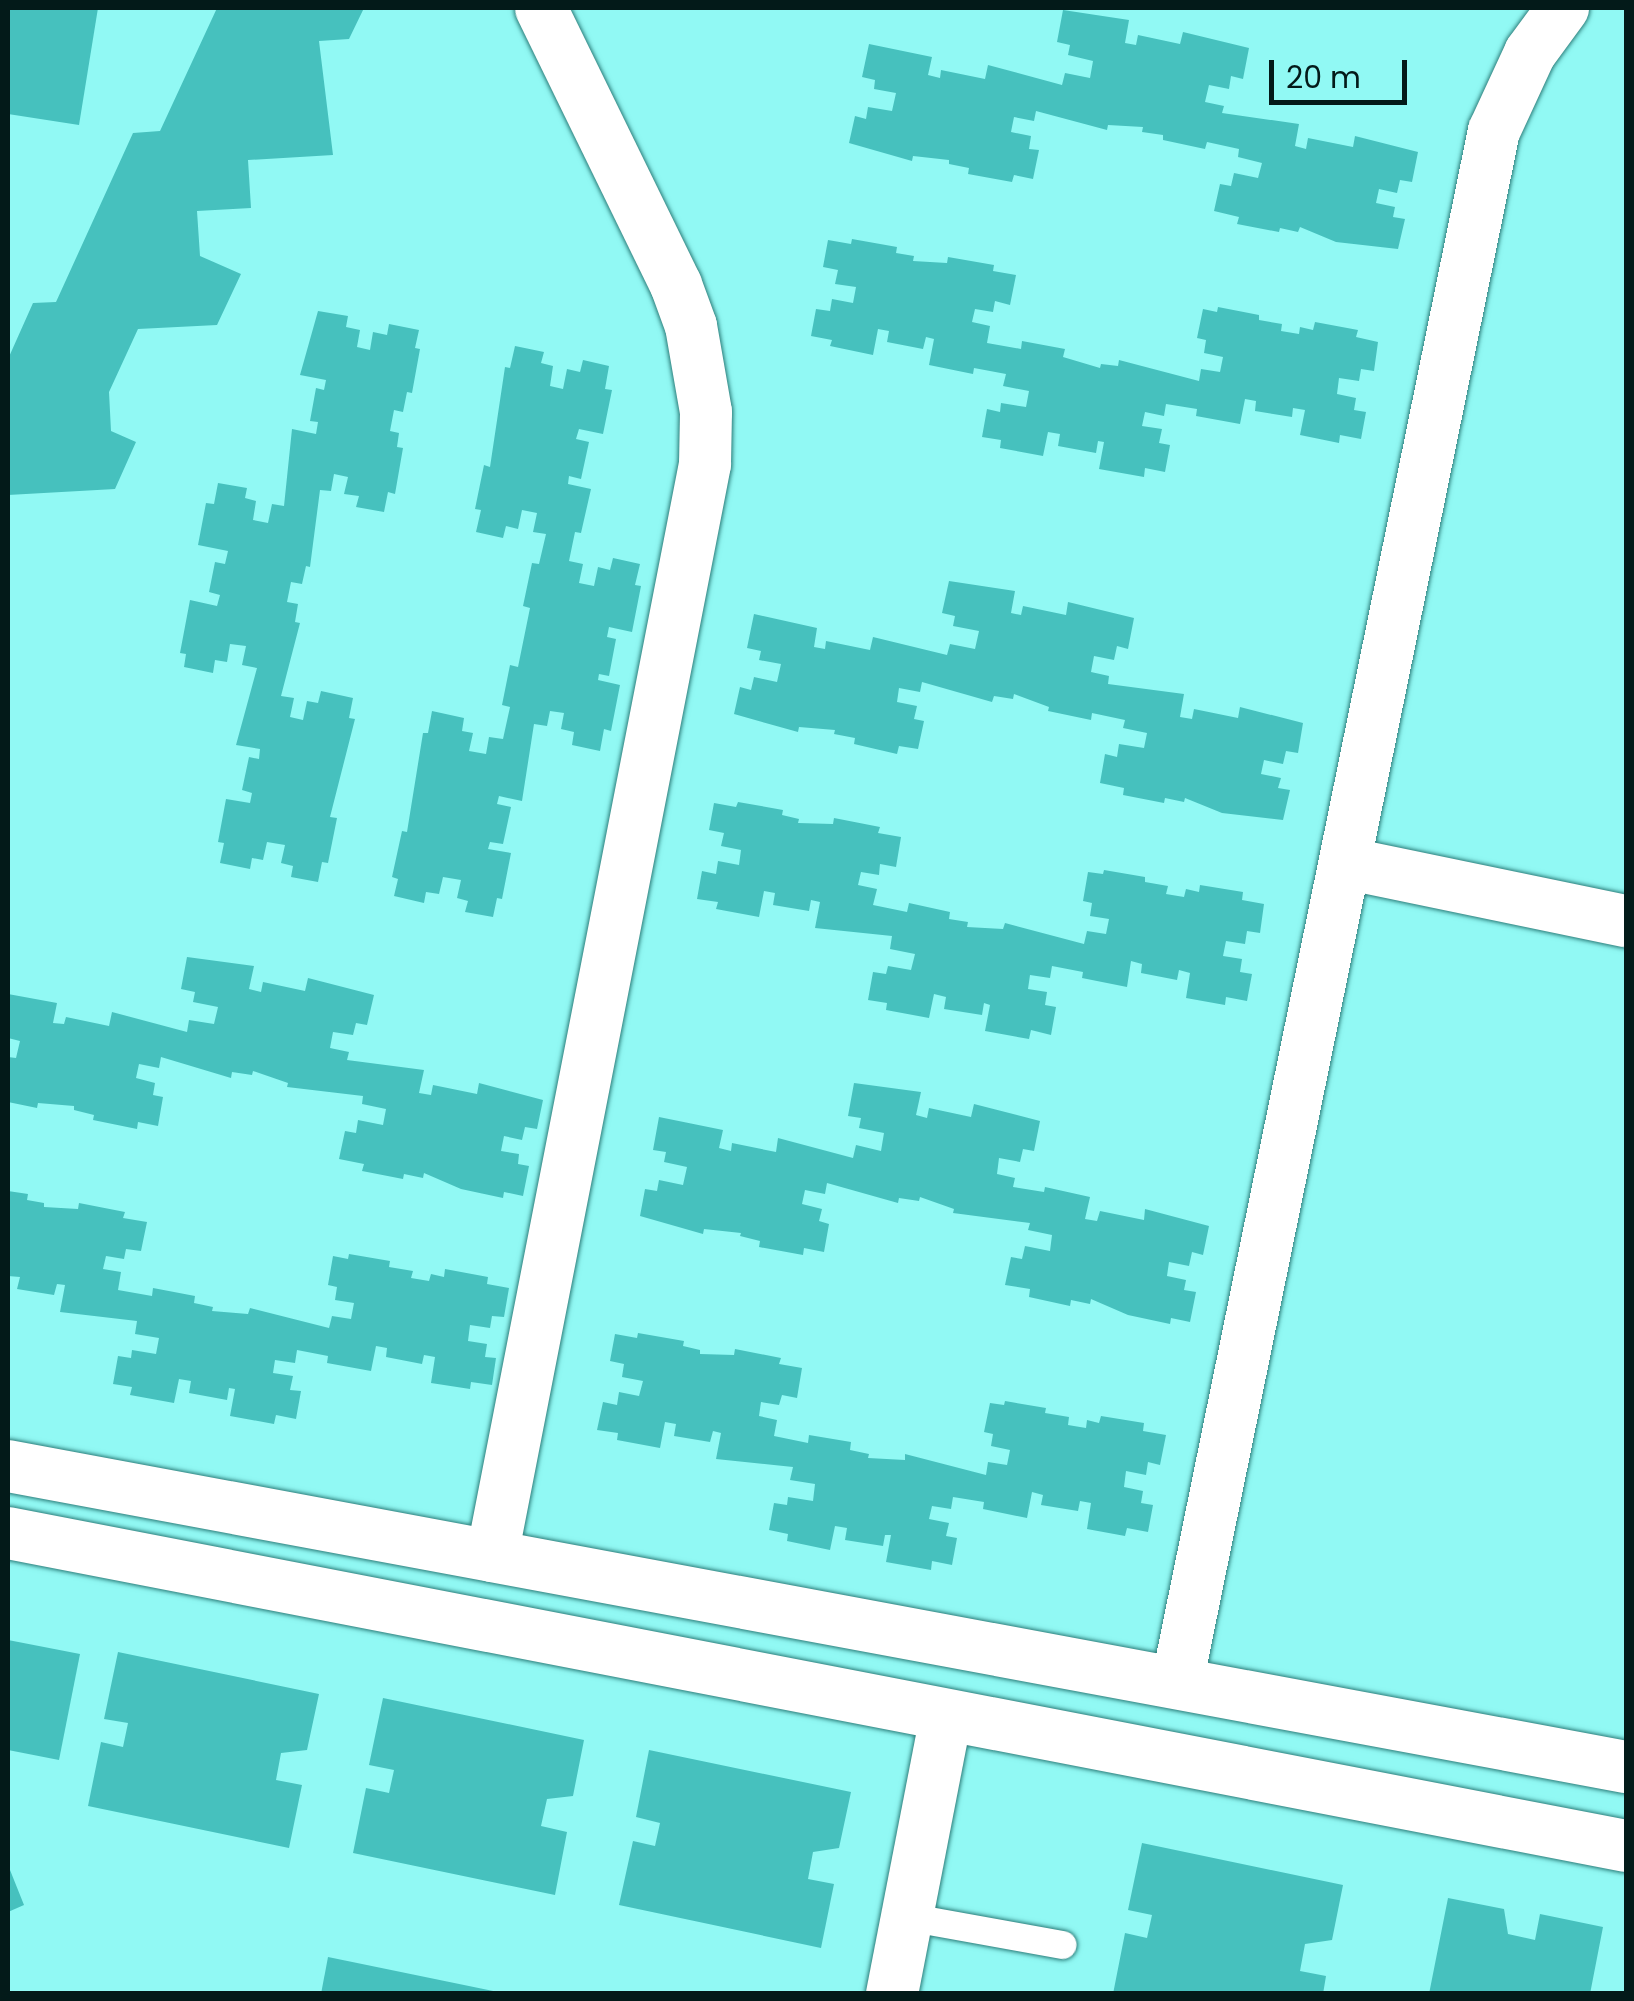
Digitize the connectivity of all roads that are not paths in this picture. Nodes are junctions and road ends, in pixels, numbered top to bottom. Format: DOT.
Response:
graph roads {
  1 [pos="541,8"];
  2 [pos="1562,8"];
  3 [pos="1344,862"];
  4 [pos="1626,921"];
  5 [pos="8,1466"];
  6 [pos="8,1532"];
  7 [pos="492,1556"];
  8 [pos="1178,1683"];
  9 [pos="946,1717"];
  10 [pos="1520,1747"];
  11 [pos="1626,1766"];
  12 [pos="1506,1823"];
  13 [pos="1626,1846"];
  14 [pos="907,1917"];
  15 [pos="1063,1945"];
  16 [pos="892,1994"];
  1 -- 7 [label="street"];
  2 -- 3 [label="street"];
  3 -- 4 [label="street"];
  3 -- 8 [label="street"];
  5 -- 7 [label="street"];
  6 -- 9 [label="street"];
  7 -- 8 [label="street"];
  8 -- 10 [label="street"];
  9 -- 12 [label="street"];
  9 -- 14 [label="street"];
  10 -- 11 [label="street"];
  10 -- 12 [label="street"];
  12 -- 13 [label="street"];
  14 -- 15 [label="lane"];
  14 -- 16 [label="street"];
}
